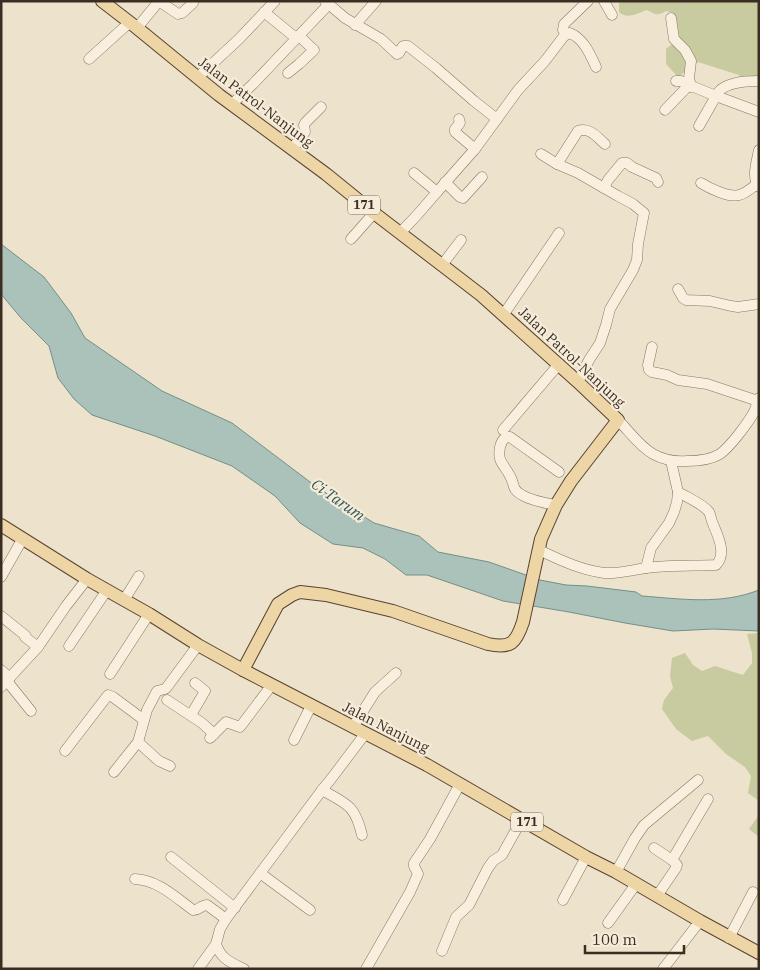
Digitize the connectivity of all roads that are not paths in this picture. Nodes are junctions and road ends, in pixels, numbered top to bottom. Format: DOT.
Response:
graph roads {
  1 [pos="102,1"];
  2 [pos="275,1"];
  3 [pos="376,1"];
  4 [pos="588,1"];
  5 [pos="604,1"];
  6 [pos="193,3"];
  7 [pos="327,3"];
  8 [pos="264,12"];
  9 [pos="612,15"];
  10 [pos="671,18"];
  11 [pos="133,25"];
  12 [pos="355,25"];
  13 [pos="567,34"];
  14 [pos="298,37"];
  15 [pos="89,59"];
  16 [pos="596,67"];
  17 [pos="288,73"];
  18 [pos="198,77"];
  19 [pos="676,81"];
  20 [pos="759,81"];
  21 [pos="690,86"];
  22 [pos="716,96"];
  23 [pos="232,104"];
  24 [pos="321,108"];
  25 [pos="665,110"];
  26 [pos="759,112"];
  27 [pos="459,119"];
  28 [pos="496,119"];
  29 [pos="699,126"];
  30 [pos="605,144"];
  31 [pos="475,148"];
  32 [pos="292,149"];
  33 [pos="759,150"];
  34 [pos="541,154"];
  35 [pos="557,164"];
  36 [pos="414,173"];
  37 [pos="482,177"];
  38 [pos="445,182"];
  39 [pos="658,182"];
  40 [pos="700,183"];
  41 [pos="758,186"];
  42 [pos="604,188"];
  43 [pos="437,192"];
  44 [pos="374,213"];
  45 [pos="400,233"];
  46 [pos="559,234"];
  47 [pos="351,239"];
  48 [pos="461,240"];
  49 [pos="442,265"];
  50 [pos="678,289"];
  51 [pos="759,304"];
  52 [pos="504,314"];
  53 [pos="652,347"];
  54 [pos="560,364"];
  55 [pos="578,382"];
  56 [pos="758,400"];
  57 [pos="618,420"];
  58 [pos="503,430"];
  59 [pos="671,461"];
  60 [pos="559,472"];
  61 [pos="678,492"];
  62 [pos="556,505"];
  63 [pos="1,525"];
  64 [pos="23,538"];
  65 [pos="539,553"];
  66 [pos="646,568"];
  67 [pos="139,576"];
  68 [pos="1,577"];
  69 [pos="87,579"];
  70 [pos="107,590"];
  71 [pos="124,600"];
  72 [pos="149,614"];
  73 [pos="1,616"];
  74 [pos="198,645"];
  75 [pos="69,646"];
  76 [pos="38,648"];
  77 [pos="1,670"];
  78 [pos="243,670"];
  79 [pos="396,673"];
  80 [pos="110,674"];
  81 [pos="6,682"];
  82 [pos="195,682"];
  83 [pos="271,686"];
  84 [pos="167,700"];
  85 [pos="311,706"];
  86 [pos="31,711"];
  87 [pos="191,715"];
  88 [pos="144,720"];
  89 [pos="240,727"];
  90 [pos="353,727"];
  91 [pos="249,734"];
  92 [pos="365,734"];
  93 [pos="294,740"];
  94 [pos="138,742"];
  95 [pos="65,751"];
  96 [pos="170,766"];
  97 [pos="114,772"];
  98 [pos="698,780"];
  99 [pos="460,784"];
  100 [pos="322,790"];
  101 [pos="708,799"];
  102 [pos="522,819"];
  103 [pos="362,835"];
  104 [pos="654,848"];
  105 [pos="171,857"];
  106 [pos="586,857"];
  107 [pos="672,860"];
  108 [pos="616,872"];
  109 [pos="260,873"];
  110 [pos="135,879"];
  111 [pos="636,884"];
  112 [pos="753,892"];
  113 [pos="658,896"];
  114 [pos="563,900"];
  115 [pos="234,908"];
  116 [pos="310,910"];
  117 [pos="226,919"];
  118 [pos="700,921"];
  119 [pos="608,923"];
  120 [pos="730,938"];
  121 [pos="216,944"];
  122 [pos="442,951"];
  123 [pos="759,953"];
  124 [pos="198,969"];
  125 [pos="244,969"];
  126 [pos="366,969"];
  127 [pos="663,969"];
  1 -- 11 [label="main road, Jalan Patrol-Nanjung / 171"];
  2 -- 8 [label="street"];
  3 -- 12 [label="street"];
  4 -- 13 [label="street"];
  5 -- 9 [label="street"];
  6 -- 11 [label="street"];
  7 -- 12 [label="street"];
  7 -- 14 [label="street"];
  8 -- 14 [label="street"];
  8 -- 18 [label="street"];
  10 -- 21 [label="street"];
  11 -- 15 [label="street"];
  11 -- 18 [label="main road, Jalan Patrol-Nanjung / 171"];
  12 -- 28 [label="street"];
  13 -- 16 [label="street"];
  13 -- 28 [label="street"];
  14 -- 17 [label="street"];
  14 -- 23 [label="street"];
  18 -- 23 [label="main road, Jalan Patrol-Nanjung / 171"];
  19 -- 21 [label="street"];
  20 -- 22 [label="street"];
  21 -- 22 [label="street"];
  21 -- 25 [label="street"];
  22 -- 26 [label="street"];
  22 -- 29 [label="street"];
  23 -- 32 [label="main road, Jalan Patrol-Nanjung / 171"];
  24 -- 32 [label="street"];
  27 -- 31 [label="street"];
  28 -- 31 [label="street"];
  30 -- 35 [label="street"];
  31 -- 38 [label="street"];
  32 -- 44 [label="main road, Jalan Patrol-Nanjung / 171"];
  33 -- 41 [label="street"];
  34 -- 35 [label="street"];
  35 -- 42 [label="street"];
  36 -- 43 [label="street"];
  37 -- 38 [label="street"];
  38 -- 43 [label="street"];
  39 -- 42 [label="street"];
  40 -- 41 [label="street"];
  42 -- 55 [label="street"];
  43 -- 45 [label="street"];
  44 -- 45 [label="main road, Jalan Patrol-Nanjung / 171"];
  44 -- 47 [label="street"];
  45 -- 49 [label="main road, Jalan Patrol-Nanjung / 171"];
  46 -- 52 [label="street"];
  48 -- 49 [label="street"];
  49 -- 52 [label="main road, Jalan Patrol-Nanjung / 171"];
  50 -- 51 [label="street"];
  52 -- 54 [label="main road, Jalan Patrol-Nanjung / 171"];
  53 -- 56 [label="street"];
  54 -- 55 [label="main road, Jalan Patrol-Nanjung / 171"];
  54 -- 58 [label="street"];
  55 -- 57 [label="main road, Jalan Patrol-Nanjung / 171"];
  56 -- 59 [label="street"];
  57 -- 59 [label="street"];
  57 -- 62 [label="main road, Jalan Patrol-Nanjung"];
  59 -- 61 [label="street"];
  60 -- 62 [label="street"];
  61 -- 66 [label="street"];
  61 -- 66 [label="street"];
  62 -- 65 [label="main road, Jalan Patrol-Nanjung"];
  63 -- 64 [label="main road, Jalan Nanjung / 171"];
  64 -- 68 [label="street"];
  64 -- 69 [label="main road, Jalan Nanjung / 171"];
  65 -- 66 [label="street"];
  65 -- 78 [label="main road, Jalan Patrol-Nanjung"];
  67 -- 71 [label="street"];
  69 -- 70 [label="main road, Jalan Nanjung / 171"];
  69 -- 76 [label="street"];
  70 -- 71 [label="main road, Jalan Nanjung / 171"];
  70 -- 75 [label="street"];
  71 -- 72 [label="main road, Jalan Nanjung / 171"];
  72 -- 74 [label="main road, Jalan Nanjung / 171"];
  72 -- 80 [label="street"];
  73 -- 76 [label="street"];
  74 -- 78 [label="main road, Jalan Nanjung / 171"];
  74 -- 88 [label="street"];
  76 -- 81 [label="street"];
  77 -- 81 [label="street"];
  78 -- 83 [label="main road, Jalan Nanjung / 171"];
  79 -- 90 [label="street"];
  81 -- 86 [label="street"];
  82 -- 87 [label="street"];
  83 -- 85 [label="main road, Jalan Nanjung / 171"];
  83 -- 89 [label="street"];
  84 -- 87 [label="street"];
  85 -- 90 [label="main road, Jalan Nanjung / 171"];
  85 -- 93 [label="street"];
  87 -- 89 [label="street"];
  88 -- 94 [label="street"];
  88 -- 95 [label="street"];
  89 -- 91 [label="street"];
  90 -- 92 [label="main road, Jalan Nanjung / 171"];
  92 -- 99 [label="main road, Jalan Nanjung / 171"];
  92 -- 100 [label="street"];
  94 -- 96 [label="street"];
  94 -- 97 [label="street"];
  98 -- 108 [label="street"];
  99 -- 102 [label="main road, Jalan Nanjung / 171"];
  99 -- 126 [label="street"];
  100 -- 103 [label="street"];
  100 -- 109 [label="street"];
  101 -- 107 [label="street"];
  102 -- 106 [label="main road, Jalan Nanjung / 171"];
  102 -- 122 [label="street"];
  104 -- 107 [label="street"];
  105 -- 115 [label="street"];
  106 -- 108 [label="main road, Jalan Nanjung / 171"];
  106 -- 114 [label="street"];
  107 -- 113 [label="street"];
  108 -- 111 [label="main road, Jalan Nanjung / 171"];
  109 -- 115 [label="street"];
  109 -- 116 [label="street"];
  110 -- 117 [label="street"];
  111 -- 113 [label="main road, Jalan Nanjung / 171"];
  111 -- 119 [label="street"];
  112 -- 120 [label="street"];
  113 -- 118 [label="main road, Jalan Nanjung / 171"];
  115 -- 117 [label="street"];
  117 -- 121 [label="street"];
  118 -- 120 [label="main road, Jalan Nanjung / 171"];
  118 -- 127 [label="street"];
  120 -- 123 [label="main road, Jalan Nanjung / 171"];
  121 -- 124 [label="street"];
  121 -- 125 [label="street"];
}
